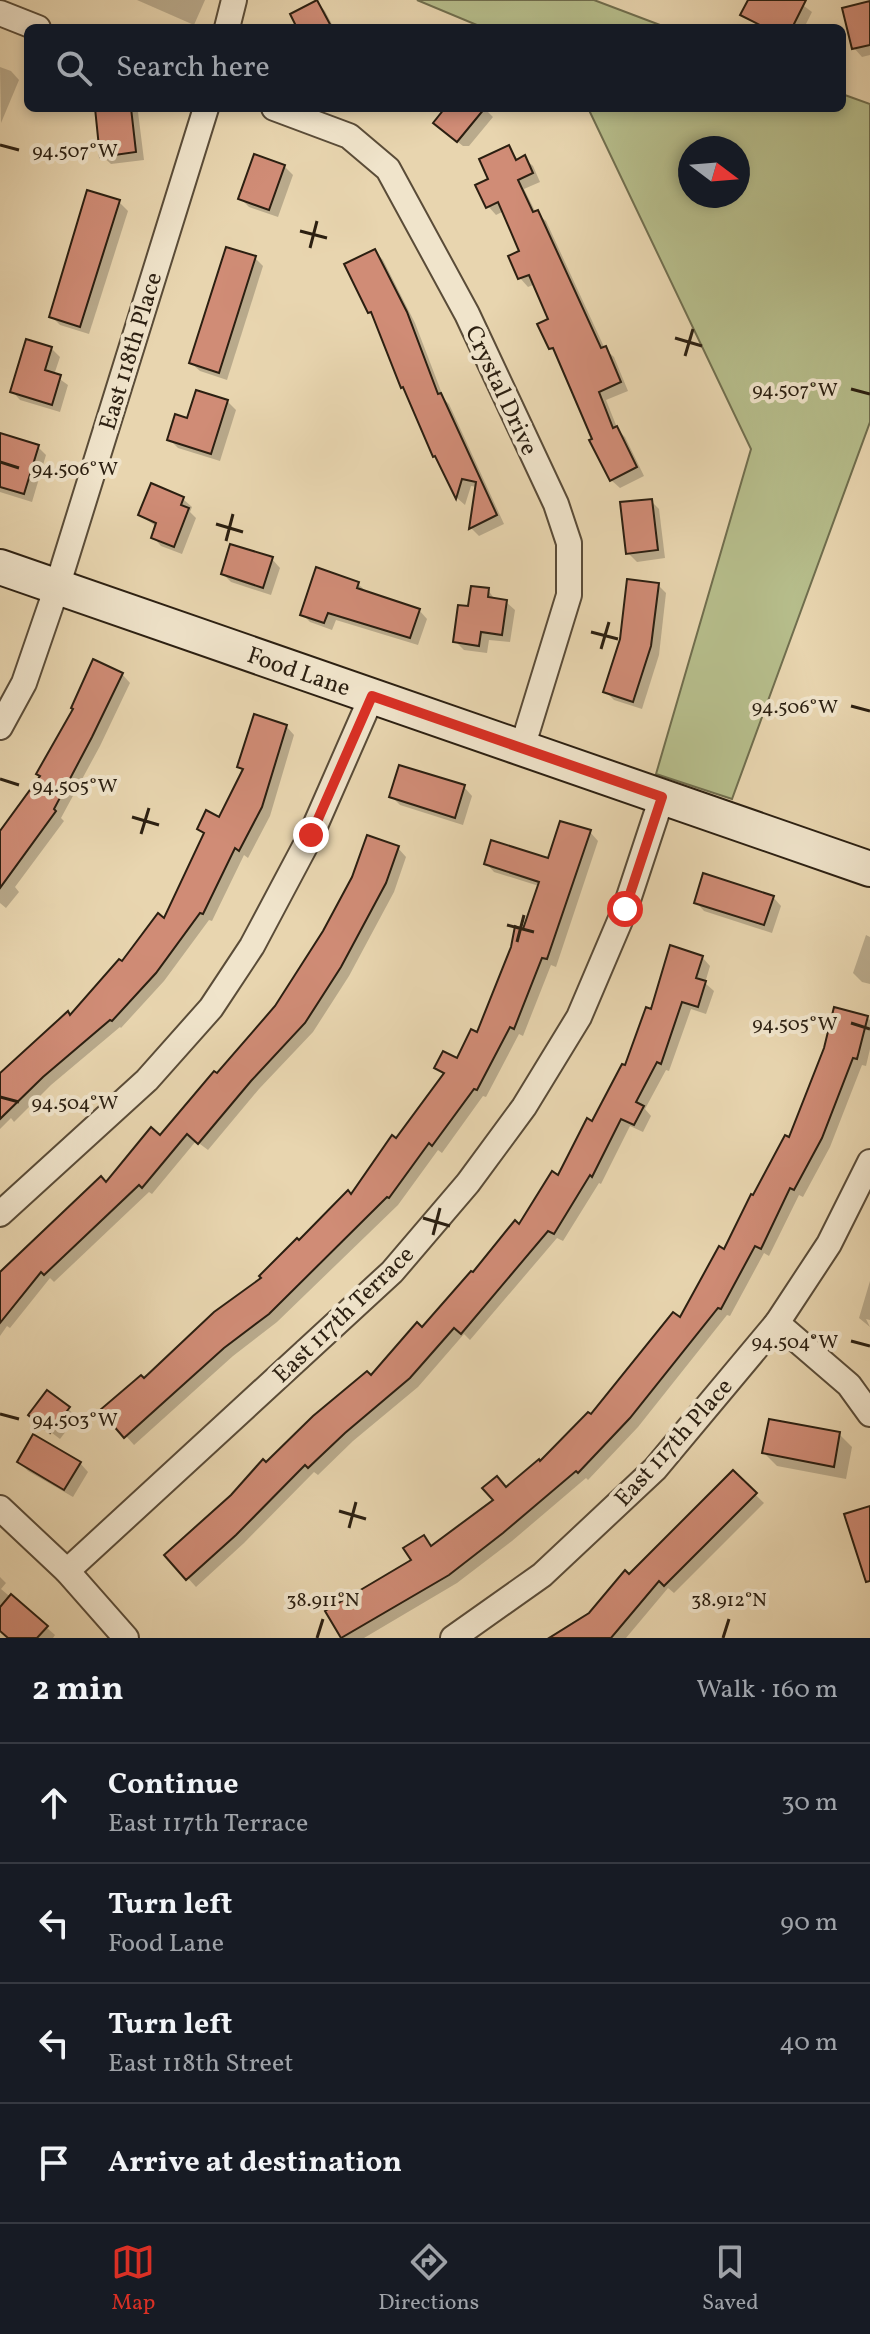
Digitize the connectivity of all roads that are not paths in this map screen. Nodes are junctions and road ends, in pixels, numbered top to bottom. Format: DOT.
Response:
graph roads {
  1 [pos="234,0"];
  2 [pos="0,13"];
  3 [pos="28,24"];
  4 [pos="228,24"];
  5 [pos="205,112"];
  6 [pos="285,112"];
  7 [pos="0,567"];
  8 [pos="57,587"];
  9 [pos="372,696"];
  10 [pos="0,727"];
  11 [pos="522,748"];
  12 [pos="662,797"];
  13 [pos="870,869"];
  14 [pos="870,1162"];
  15 [pos="0,1214"];
  16 [pos="777,1323"];
  17 [pos="870,1414"];
  18 [pos="0,1508"];
  19 [pos="67,1571"];
  20 [pos="126,1638"];
  21 [pos="453,1638"];
  1 -- 4 [label="street"];
  2 -- 3 [label="street"];
  5 -- 8 [label="street, East 118th Place"];
  6 -- 11 [label="street, Crystal Drive"];
  7 -- 8 [label="street, Food Lane"];
  8 -- 9 [label="street, Food Lane"];
  8 -- 10 [label="street, East 118th Place"];
  9 -- 11 [label="street, Food Lane"];
  9 -- 15 [label="street"];
  11 -- 12 [label="street, Food Lane"];
  12 -- 13 [label="street, Food Lane"];
  12 -- 19 [label="street, East 117th Terrace"];
  14 -- 16 [label="street, East 117th Place"];
  16 -- 17 [label="street"];
  16 -- 21 [label="street, East 117th Place"];
  18 -- 19 [label="street"];
  19 -- 20 [label="street"];
}
